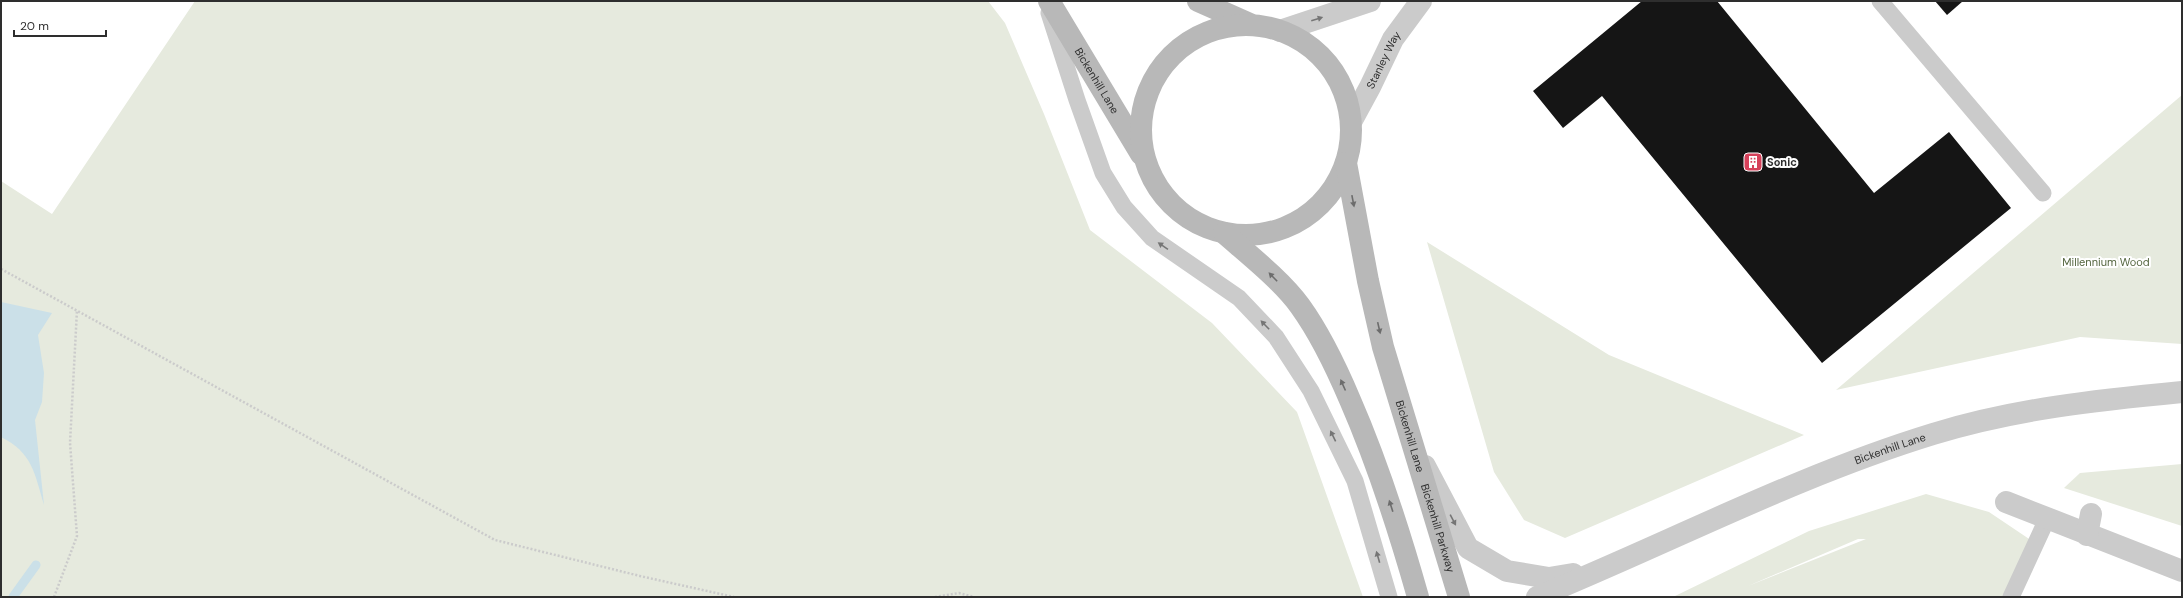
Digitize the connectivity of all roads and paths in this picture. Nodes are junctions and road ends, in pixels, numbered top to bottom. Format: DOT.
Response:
graph roads {
  1 [pos="1046,1"];
  2 [pos="1049,1"];
  3 [pos="1198,1"];
  4 [pos="1370,1"];
  5 [pos="1421,1"];
  6 [pos="1880,1"];
  7 [pos="1254,26"];
  8 [pos="1280,31"];
  9 [pos="1350,122"];
  10 [pos="1145,161"];
  11 [pos="1346,162"];
  12 [pos="2043,193"];
  13 [pos="1224,234"];
  14 [pos="1,269"];
  15 [pos="77,310"];
  16 [pos="2182,392"];
  17 [pos="1409,436"];
  18 [pos="2006,502"];
  19 [pos="2047,519"];
  20 [pos="1615,565"];
  21 [pos="2182,571"];
  22 [pos="1390,596"];
  23 [pos="54,597"];
  24 [pos="734,597"];
  25 [pos="935,597"];
  26 [pos="974,597"];
  27 [pos="1418,597"];
  28 [pos="1459,597"];
  29 [pos="1537,597"];
  30 [pos="1569,597"];
  31 [pos="2011,597"];
  22 -- 1 [label="lane, one-way"];
  2 -- 10 [label="main road, Bickenhill Lane"];
  3 -- 7 [label="main road"];
  8 -- 4 [label="street, one-way"];
  5 -- 9 [label="street, Stanley Way"];
  6 -- 12 [label="lane"];
  7 -- 8 [label="main road"];
  7 -- 10 [label="main road"];
  8 -- 9 [label="main road"];
  9 -- 11 [label="main road"];
  10 -- 13 [label="main road"];
  11 -- 13 [label="main road"];
  11 -- 17 [label="main road, Bickenhill Lane, one-way"];
  27 -- 13 [label="main road, one-way"];
  14 -- 15 [label="path"];
  15 -- 23 [label="path"];
  15 -- 24 [label="path"];
  16 -- 20 [label="street, Bickenhill Lane"];
  17 -- 20 [label="street, Bickenhill Lane, one-way"];
  17 -- 28 [label="main road, Bickenhill Parkway"];
  18 -- 19 [label="street"];
  19 -- 21 [label="street"];
  19 -- 31 [label="lane"];
  20 -- 29 [label="street, Bickenhill Lane"];
  20 -- 30 [label="street, Bickenhill Lane"];
  25 -- 26 [label="path"];
}
